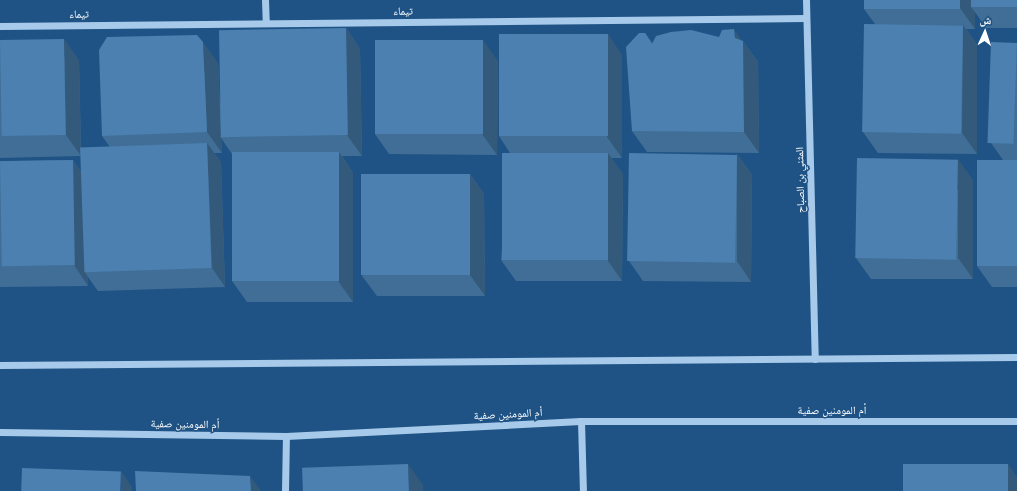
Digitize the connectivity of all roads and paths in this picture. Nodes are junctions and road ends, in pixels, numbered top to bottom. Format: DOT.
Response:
graph roads {
  1 [pos="265,0"];
  2 [pos="806,0"];
  3 [pos="806,18"];
  4 [pos="266,23"];
  5 [pos="0,26"];
  6 [pos="1017,358"];
  7 [pos="815,359"];
  8 [pos="0,365"];
  9 [pos="581,421"];
  10 [pos="1017,421"];
  11 [pos="0,432"];
  12 [pos="286,436"];
  13 [pos="285,491"];
  14 [pos="583,491"];
  1 -- 4 [label="street"];
  2 -- 3 [label="street, المثني بن الصباح"];
  3 -- 4 [label="street, تيماء"];
  3 -- 7 [label="street, المثني بن الصباح"];
  4 -- 5 [label="street, تيماء"];
  6 -- 7 [label="street"];
  7 -- 8 [label="street"];
  9 -- 10 [label="street, أم المومنين صفية"];
  9 -- 12 [label="street, أم المومنين صفية"];
  9 -- 14 [label="street"];
  11 -- 12 [label="street, أم المومنين صفية"];
  12 -- 13 [label="street"];
}
